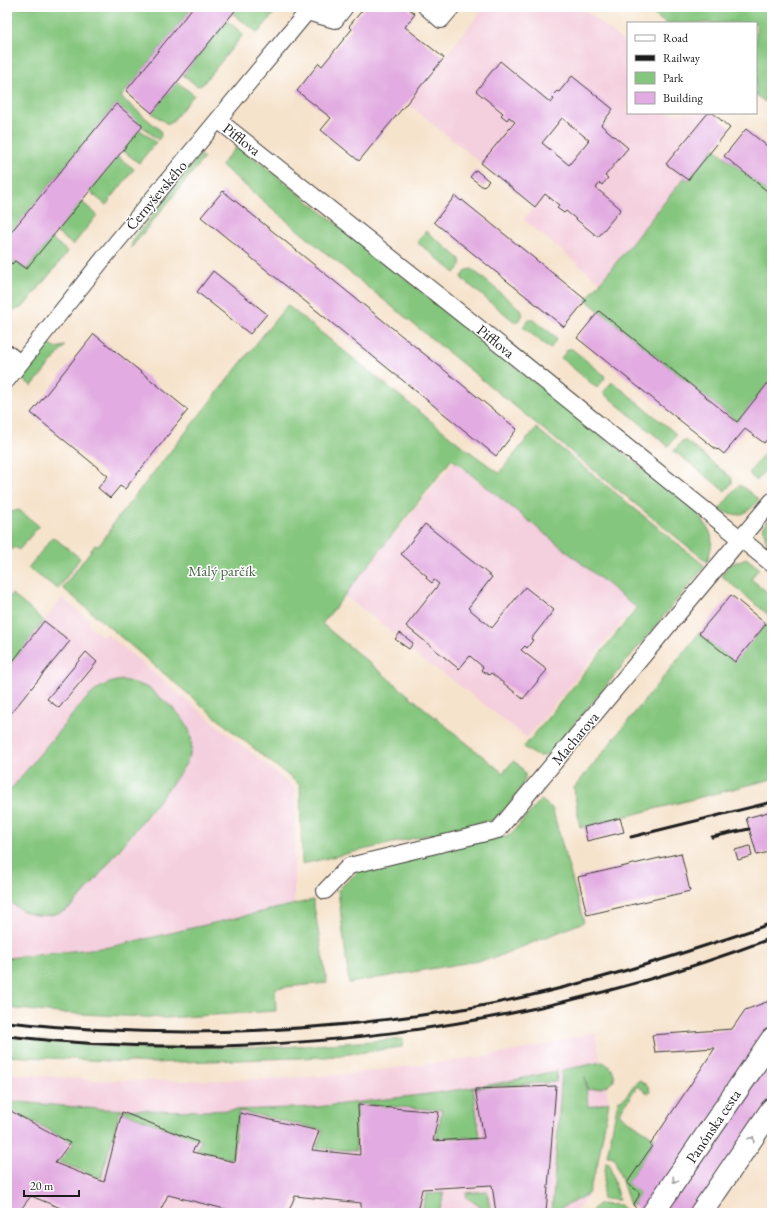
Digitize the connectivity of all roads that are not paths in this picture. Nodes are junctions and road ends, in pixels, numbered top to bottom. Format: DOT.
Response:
graph roads {
  1 [pos="345,7"];
  2 [pos="426,7"];
  3 [pos="452,7"];
  4 [pos="218,120"];
  5 [pos="7,353"];
  6 [pos="20,363"];
  7 [pos="7,380"];
  8 [pos="772,500"];
  9 [pos="740,539"];
  10 [pos="772,564"];
  11 [pos="325,891"];
  12 [pos="772,1039"];
  13 [pos="772,1109"];
  14 [pos="653,1213"];
  15 [pos="701,1213"];
  1 -- 4 [label="street, Černyševského"];
  2 -- 3 [label="street"];
  4 -- 6 [label="street, Černyševského"];
  4 -- 9 [label="street, Pifflova"];
  5 -- 6 [label="street"];
  6 -- 7 [label="street, Černyševského"];
  8 -- 9 [label="street, Macharova"];
  9 -- 10 [label="street, Pifflova"];
  9 -- 11 [label="street, Macharova"];
  12 -- 14 [label="main road, Panónska cesta, one-way"];
  15 -- 13 [label="main road, one-way"];
}
